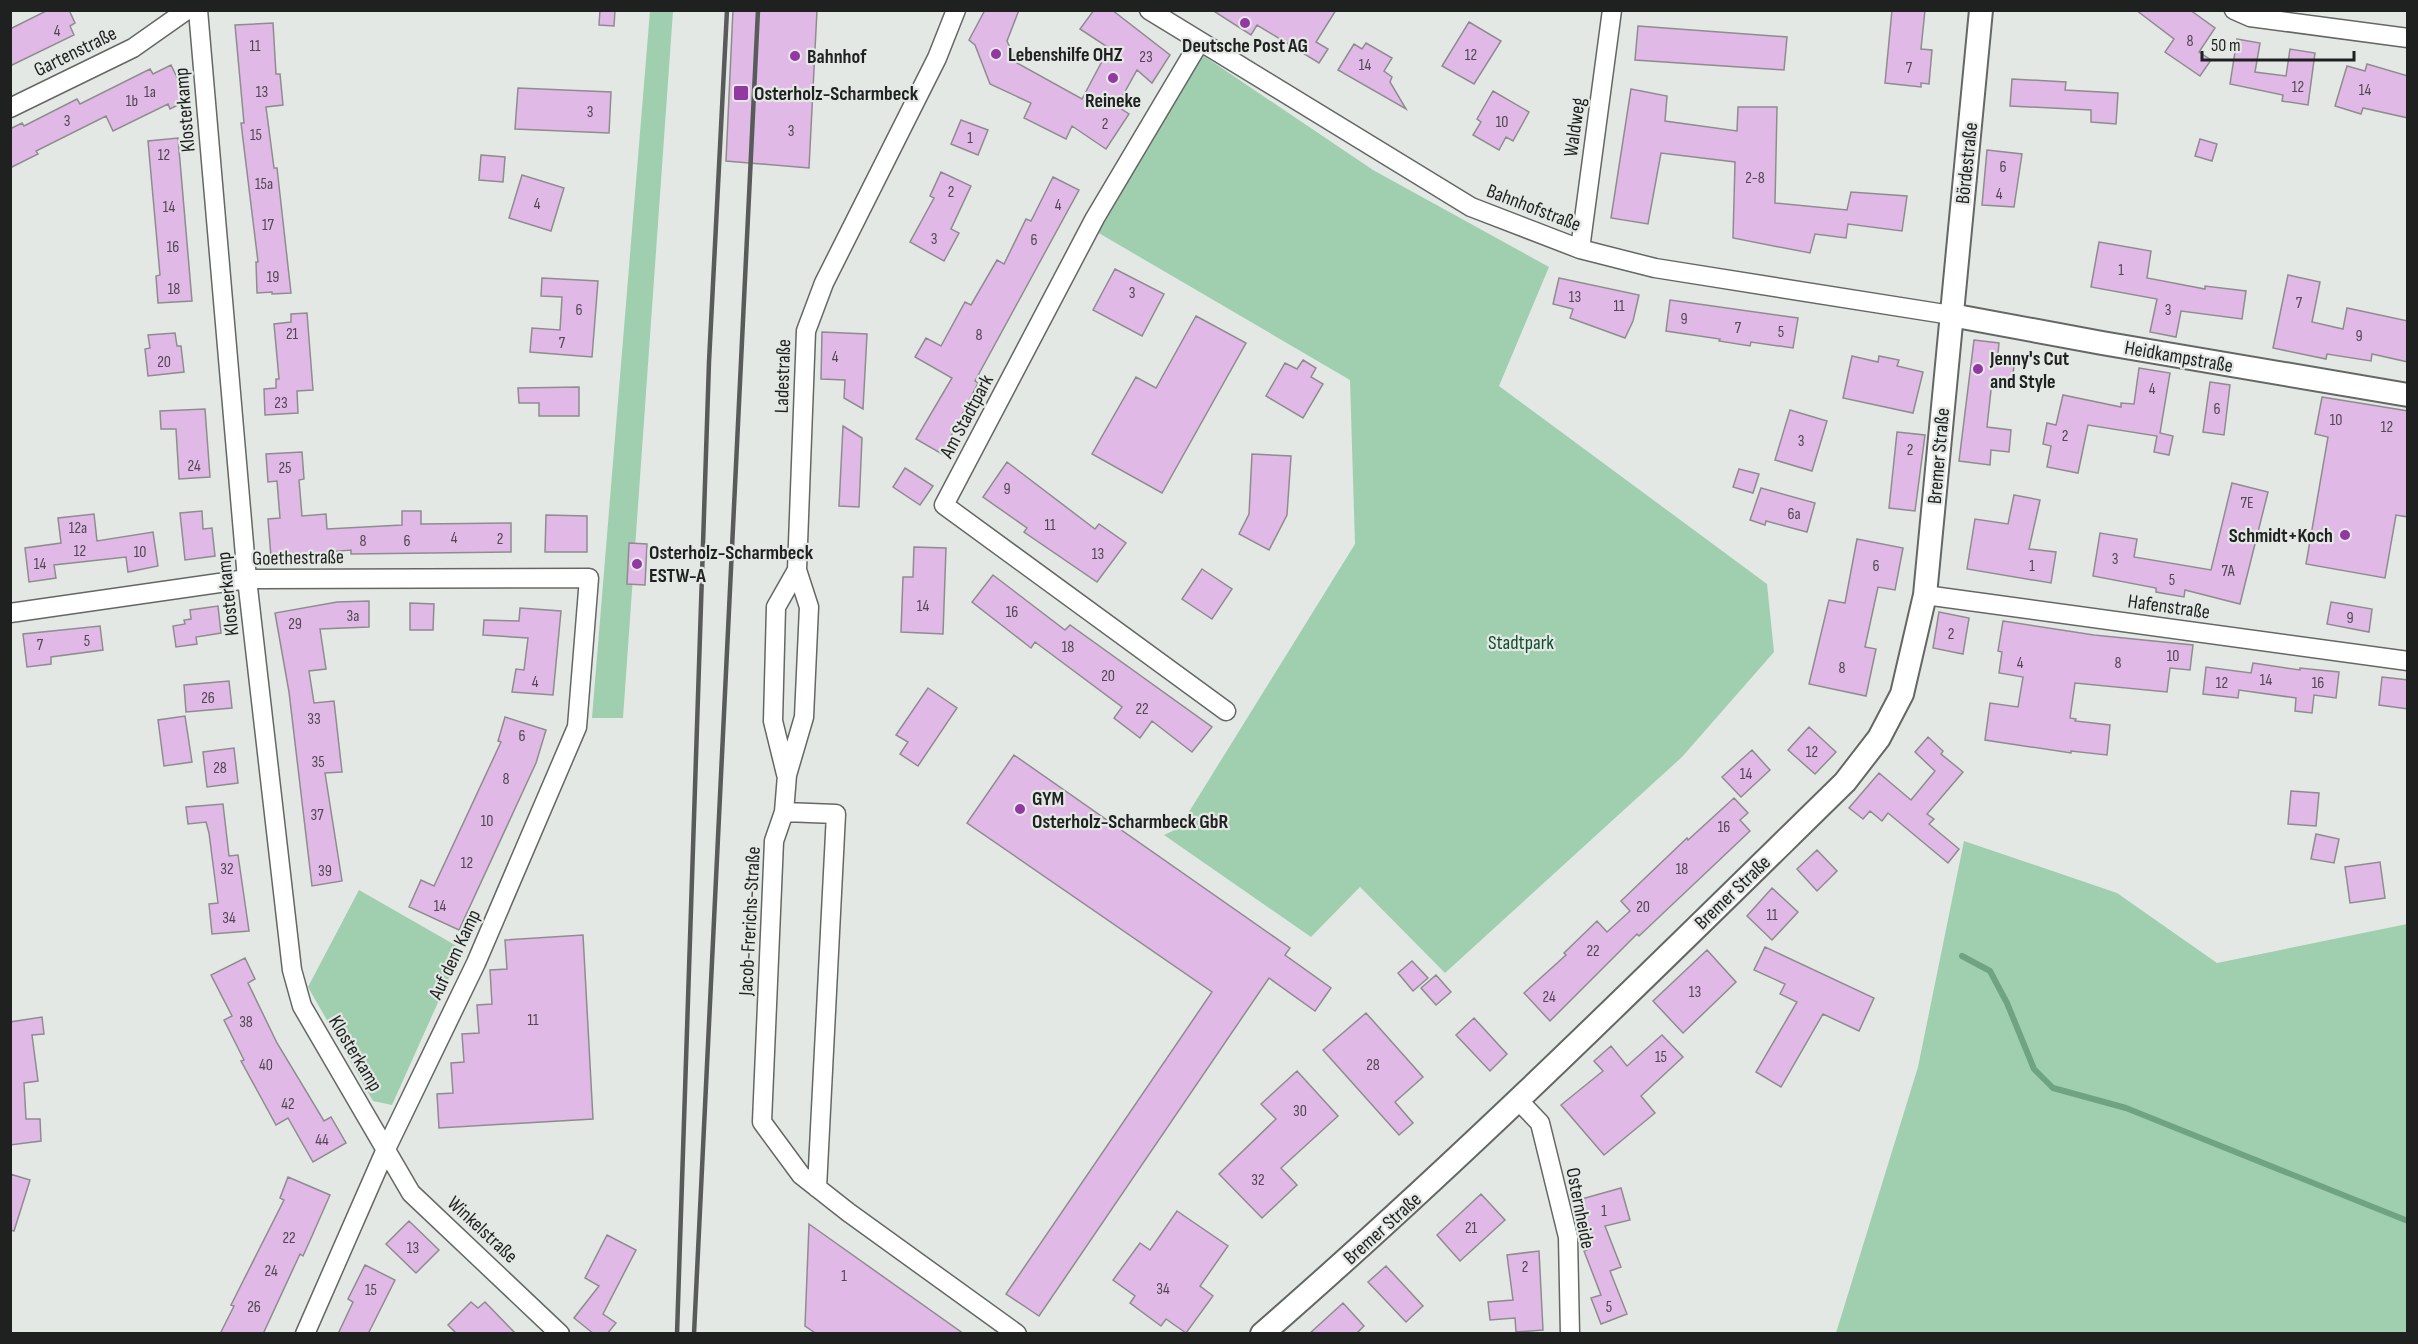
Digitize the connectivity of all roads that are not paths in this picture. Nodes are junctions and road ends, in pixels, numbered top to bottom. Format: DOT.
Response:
graph roads {
  1 [pos="187,10"];
  2 [pos="198,10"];
  3 [pos="956,10"];
  4 [pos="1149,10"];
  5 [pos="1612,10"];
  6 [pos="1981,10"];
  7 [pos="2234,10"];
  8 [pos="2408,38"];
  9 [pos="1199,43"];
  10 [pos="10,108"];
  11 [pos="1580,249"];
  12 [pos="1951,315"];
  13 [pos="2408,395"];
  14 [pos="797,570"];
  15 [pos="589,578"];
  16 [pos="247,579"];
  17 [pos="1925,595"];
  18 [pos="10,613"];
  19 [pos="2408,662"];
  20 [pos="1226,711"];
  21 [pos="787,775"];
  22 [pos="784,812"];
  23 [pos="1519,1101"];
  24 [pos="386,1149"];
  25 [pos="817,1188"];
  26 [pos="305,1334"];
  27 [pos="560,1334"];
  28 [pos="1017,1334"];
  29 [pos="1262,1334"];
  30 [pos="1570,1334"];
  1 -- 10 [label="street, Gartenstraße"];
  2 -- 16 [label="street, Klosterkamp"];
  3 -- 14 [label="street, Ladestraße"];
  4 -- 9 [label="street, Bahnhofstraße"];
  5 -- 11 [label="street, Waldweg"];
  6 -- 12 [label="street, Bördestraße"];
  7 -- 8 [label="street"];
  9 -- 11 [label="street, Bahnhofstraße"];
  9 -- 20 [label="street, Am Stadtpark"];
  11 -- 12 [label="street, Bahnhofstraße"];
  12 -- 13 [label="street, Heidkampstraße"];
  12 -- 17 [label="street, Bremer Straße"];
  14 -- 21 [label="street, Ladestraße"];
  14 -- 21 [label="street, Ladestraße"];
  15 -- 16 [label="street, Goethestraße"];
  15 -- 24 [label="street, Auf dem Kamp"];
  16 -- 18 [label="street, Goethestraße"];
  16 -- 24 [label="street, Klosterkamp"];
  17 -- 19 [label="street, Hafenstraße"];
  17 -- 23 [label="street, Bremer Straße"];
  21 -- 22 [label="street, Ladestraße"];
  22 -- 25 [label="street, Jacob-Frerichs-Straße"];
  22 -- 25 [label="street"];
  23 -- 29 [label="street, Bremer Straße"];
  23 -- 30 [label="street, Osternheide"];
  24 -- 26 [label="street, Auf dem Kamp"];
  24 -- 27 [label="street, Winkelstraße"];
  25 -- 28 [label="street, Jacob-Frerichs-Straße"];
}
